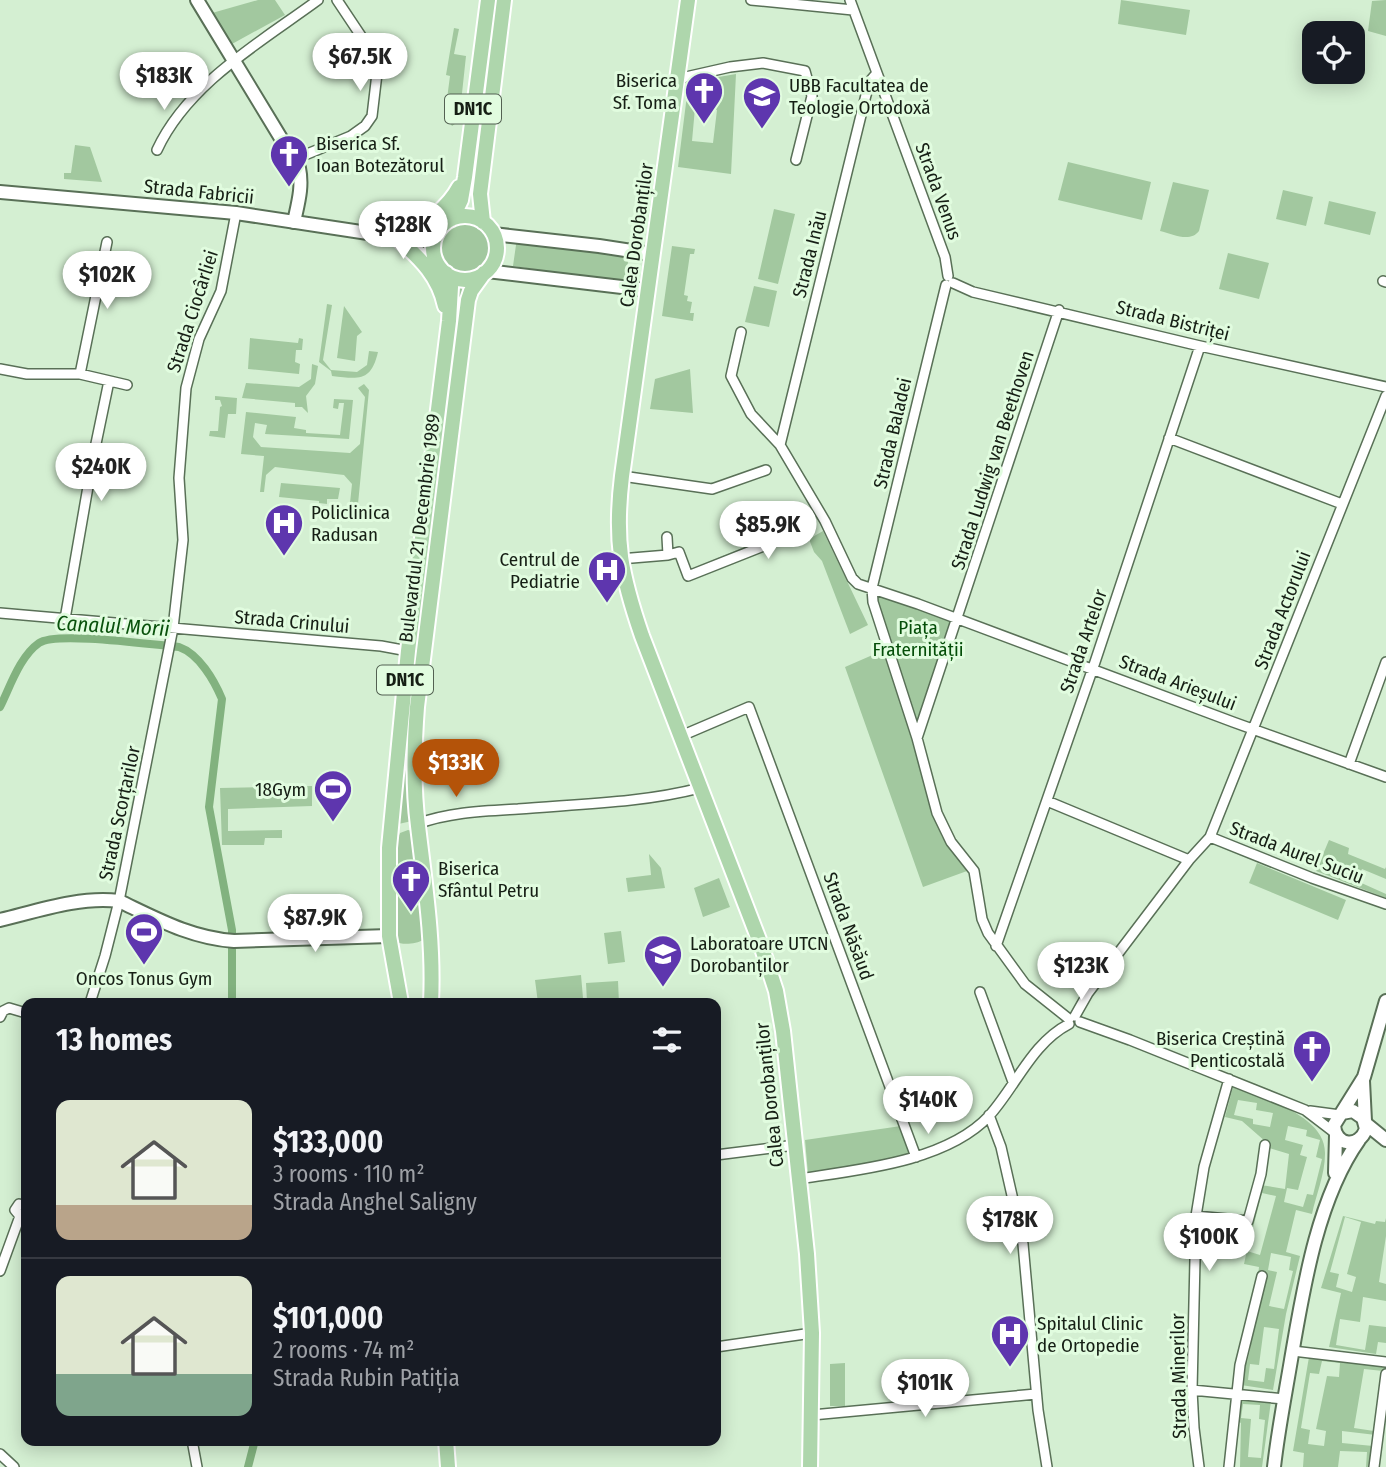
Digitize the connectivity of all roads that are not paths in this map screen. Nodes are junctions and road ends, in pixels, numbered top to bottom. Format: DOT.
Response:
graph roads {
  1 [pos="197,0"];
  2 [pos="318,0"];
  3 [pos="337,0"];
  4 [pos="488,0"];
  5 [pos="504,0"];
  6 [pos="688,0"];
  7 [pos="751,0"];
  8 [pos="851,5"];
  9 [pos="234,61"];
  10 [pos="877,73"];
  11 [pos="677,79"];
  12 [pos="157,150"];
  13 [pos="295,159"];
  14 [pos="796,160"];
  15 [pos="465,177"];
  16 [pos="0,192"];
  17 [pos="236,213"];
  18 [pos="450,220"];
  19 [pos="294,222"];
  20 [pos="488,228"];
  21 [pos="400,237"];
  22 [pos="107,242"];
  23 [pos="652,254"];
  24 [pos="443,271"];
  25 [pos="486,272"];
  26 [pos="949,282"];
  27 [pos="647,290"];
  28 [pos="1059,310"];
  29 [pos="449,321"];
  30 [pos="741,332"];
  31 [pos="1200,346"];
  32 [pos="0,369"];
  33 [pos="80,374"];
  34 [pos="109,382"];
  35 [pos="127,385"];
  36 [pos="1386,387"];
  37 [pos="1386,396"];
  38 [pos="1169,438"];
  39 [pos="780,445"];
  40 [pos="766,471"];
  41 [pos="622,476"];
  42 [pos="1342,504"];
  43 [pos="733,523"];
  44 [pos="667,537"];
  45 [pos="668,555"];
  46 [pos="620,559"];
  47 [pos="872,588"];
  48 [pos="0,613"];
  49 [pos="65,619"];
  50 [pos="958,620"];
  51 [pos="172,633"];
  52 [pos="408,651"];
  53 [pos="1386,662"];
  54 [pos="1093,668"];
  55 [pos="1254,730"];
  56 [pos="681,736"];
  57 [pos="917,738"];
  58 [pos="1349,764"];
  59 [pos="1386,777"];
  60 [pos="700,788"];
  61 [pos="1047,801"];
  62 [pos="417,824"];
  63 [pos="391,830"];
  64 [pos="1210,837"];
  65 [pos="1189,860"];
  66 [pos="118,901"];
  67 [pos="1386,904"];
  68 [pos="0,920"];
  69 [pos="389,936"];
  70 [pos="996,946"];
  71 [pos="980,992"];
  72 [pos="92,998"];
  73 [pos="401,998"];
  74 [pos="431,998"];
  75 [pos="1386,1001"];
  76 [pos="21,1012"];
  77 [pos="0,1017"];
  78 [pos="1073,1020"];
  79 [pos="1364,1077"];
  80 [pos="1229,1079"];
  81 [pos="1013,1082"];
  82 [pos="1305,1110"];
  83 [pos="1341,1114"];
  84 [pos="989,1115"];
  85 [pos="1365,1122"];
  86 [pos="1336,1134"];
  87 [pos="1360,1139"];
  88 [pos="1386,1141"];
  89 [pos="794,1145"];
  90 [pos="1265,1145"];
  91 [pos="721,1154"];
  92 [pos="916,1157"];
  93 [pos="798,1179"];
  94 [pos="1335,1180"];
  95 [pos="21,1215"];
  96 [pos="1196,1216"];
  97 [pos="0,1271"];
  98 [pos="1262,1276"];
  99 [pos="812,1333"];
  100 [pos="721,1346"];
  101 [pos="1293,1351"];
  102 [pos="1386,1362"];
  103 [pos="1386,1374"];
  104 [pos="1192,1390"];
  105 [pos="1036,1394"];
  106 [pos="1235,1395"];
  107 [pos="1284,1399"];
  108 [pos="812,1415"];
  109 [pos="193,1446"];
  110 [pos="446,1446"];
  111 [pos="0,1454"];
  112 [pos="14,1467"];
  113 [pos="197,1467"];
  114 [pos="448,1467"];
  115 [pos="810,1467"];
  116 [pos="1047,1467"];
  117 [pos="1199,1467"];
  118 [pos="1229,1467"];
  119 [pos="1274,1467"];
  120 [pos="1374,1467"];
  1 -- 9 [label="main road"];
  2 -- 9 [label="street"];
  3 -- 13 [label="street"];
  4 -- 15 [label="main road, DN1C"];
  5 -- 20 [label="main road, DN1C"];
  6 -- 11 [label="main road, Calea Dorobanților"];
  7 -- 8 [label="street"];
  8 -- 10 [label="street, Strada Venus"];
  9 -- 12 [label="street"];
  9 -- 13 [label="main road"];
  10 -- 26 [label="street, Strada Venus"];
  10 -- 39 [label="street, Strada Inău"];
  11 -- 14 [label="street"];
  11 -- 23 [label="main road, Calea Dorobanților"];
  13 -- 19 [label="main road"];
  15 -- 18 [label="main road, DN1C"];
  15 -- 21 [label="main road"];
  16 -- 17 [label="main road, Strada Fabricii"];
  17 -- 19 [label="main road, Strada Fabricii"];
  17 -- 51 [label="street, Strada Ciocârliei"];
  18 -- 20 [label="main road"];
  18 -- 21 [label="main road, Strada Fabricii"];
  18 -- 24 [label="main road, DN1C"];
  19 -- 21 [label="main road, Strada Fabricii"];
  20 -- 23 [label="main road"];
  20 -- 25 [label="main road, DN1C"];
  21 -- 24 [label="main road, Strada Fabricii"];
  21 -- 29 [label="main road"];
  22 -- 33 [label="street"];
  23 -- 27 [label="main road, Calea Dorobanților"];
  24 -- 25 [label="main road"];
  24 -- 29 [label="main road, Bulevardul 21 Decembrie 1989 / DN1C"];
  25 -- 27 [label="main road"];
  25 -- 62 [label="main road, Bulevardul 21 Decembrie 1989 / DN1C"];
  26 -- 28 [label="street, Strada Bistriței"];
  26 -- 47 [label="street, Strada Baladei"];
  27 -- 41 [label="main road, Calea Dorobanților"];
  28 -- 31 [label="street, Strada Bistriței"];
  28 -- 50 [label="street, Strada Ludwig van Beethoven"];
  29 -- 52 [label="main road, Bulevardul 21 Decembrie 1989 / DN1C"];
  30 -- 39 [label="street"];
  31 -- 36 [label="street, Strada Bistriței"];
  31 -- 38 [label="street, Strada Artelor"];
  32 -- 33 [label="street"];
  33 -- 34 [label="street"];
  34 -- 35 [label="street"];
  34 -- 49 [label="street"];
  37 -- 42 [label="street, Strada Actorului"];
  38 -- 42 [label="street"];
  38 -- 54 [label="street, Strada Artelor"];
  39 -- 47 [label="street"];
  40 -- 41 [label="street"];
  41 -- 46 [label="main road, Calea Dorobanților"];
  42 -- 55 [label="street, Strada Actorului"];
  43 -- 45 [label="street"];
  44 -- 45 [label="street"];
  45 -- 46 [label="street"];
  46 -- 56 [label="main road, Calea Dorobanților"];
  47 -- 50 [label="street"];
  47 -- 57 [label="street"];
  48 -- 49 [label="street, Strada Crinului"];
  49 -- 51 [label="street, Strada Crinului"];
  50 -- 54 [label="street, Strada Arieșului"];
  50 -- 57 [label="street"];
  51 -- 52 [label="street, Strada Crinului"];
  51 -- 66 [label="street, Strada Scorțarilor"];
  52 -- 63 [label="main road, Bulevardul 21 Decembrie 1989 / DN1C"];
  53 -- 58 [label="street"];
  54 -- 55 [label="street, Strada Arieșului"];
  54 -- 61 [label="street, Strada Artelor"];
  55 -- 58 [label="street, Strada Arieșului"];
  55 -- 64 [label="street, Strada Actorului"];
  56 -- 60 [label="main road, Calea Dorobanților"];
  56 -- 92 [label="street, Strada Năsăud"];
  57 -- 70 [label="street"];
  58 -- 59 [label="street, Strada Arieșului"];
  60 -- 62 [label="street"];
  60 -- 89 [label="main road, Calea Dorobanților"];
  61 -- 65 [label="street"];
  61 -- 70 [label="street, Strada Artelor"];
  62 -- 63 [label="main road"];
  62 -- 74 [label="main road, Bulevardul 21 Decembrie 1989 / DN1C"];
  63 -- 69 [label="main road, Bulevardul 21 Decembrie 1989 / DN1C"];
  64 -- 65 [label="street, Strada Aurel Suciu"];
  64 -- 67 [label="street, Strada Aurel Suciu"];
  65 -- 78 [label="street, Strada Aurel Suciu"];
  66 -- 68 [label="main road"];
  66 -- 69 [label="main road"];
  66 -- 72 [label="street, Strada Scorțarilor"];
  69 -- 73 [label="main road, Bulevardul 21 Decembrie 1989 / DN1C"];
  70 -- 78 [label="street"];
  71 -- 81 [label="street"];
  75 -- 79 [label="main road"];
  76 -- 77 [label="street"];
  78 -- 80 [label="street"];
  78 -- 81 [label="street, Strada Aurel Suciu"];
  79 -- 83 [label="main road"];
  79 -- 85 [label="main road"];
  80 -- 82 [label="street"];
  80 -- 96 [label="street, Strada Minerilor"];
  81 -- 84 [label="street, Strada Aurel Suciu"];
  82 -- 83 [label="street"];
  82 -- 86 [label="street"];
  83 -- 85 [label="main road"];
  83 -- 86 [label="main road"];
  84 -- 92 [label="street, Strada Aurel Suciu"];
  84 -- 105 [label="street"];
  85 -- 87 [label="main road"];
  85 -- 88 [label="main road"];
  86 -- 87 [label="main road"];
  86 -- 94 [label="main road"];
  87 -- 88 [label="main road"];
  87 -- 94 [label="main road"];
  89 -- 91 [label="street"];
  89 -- 93 [label="main road, Calea Dorobanților"];
  90 -- 96 [label="street"];
  92 -- 93 [label="street, Strada Aurel Suciu"];
  93 -- 99 [label="main road, Calea Dorobanților"];
  94 -- 101 [label="main road"];
  95 -- 97 [label="street"];
  96 -- 104 [label="street, Strada Minerilor"];
  98 -- 106 [label="street"];
  99 -- 100 [label="street"];
  99 -- 108 [label="main road, Calea Dorobanților"];
  101 -- 102 [label="street"];
  101 -- 107 [label="main road"];
  103 -- 120 [label="street"];
  104 -- 106 [label="street"];
  104 -- 117 [label="street, Strada Minerilor"];
  105 -- 108 [label="street"];
  105 -- 116 [label="street"];
  106 -- 107 [label="street"];
  106 -- 118 [label="street"];
  107 -- 119 [label="main road"];
  108 -- 115 [label="main road, Calea Dorobanților"];
  109 -- 113 [label="street"];
  110 -- 114 [label="main road"];
  111 -- 112 [label="street"];
}
